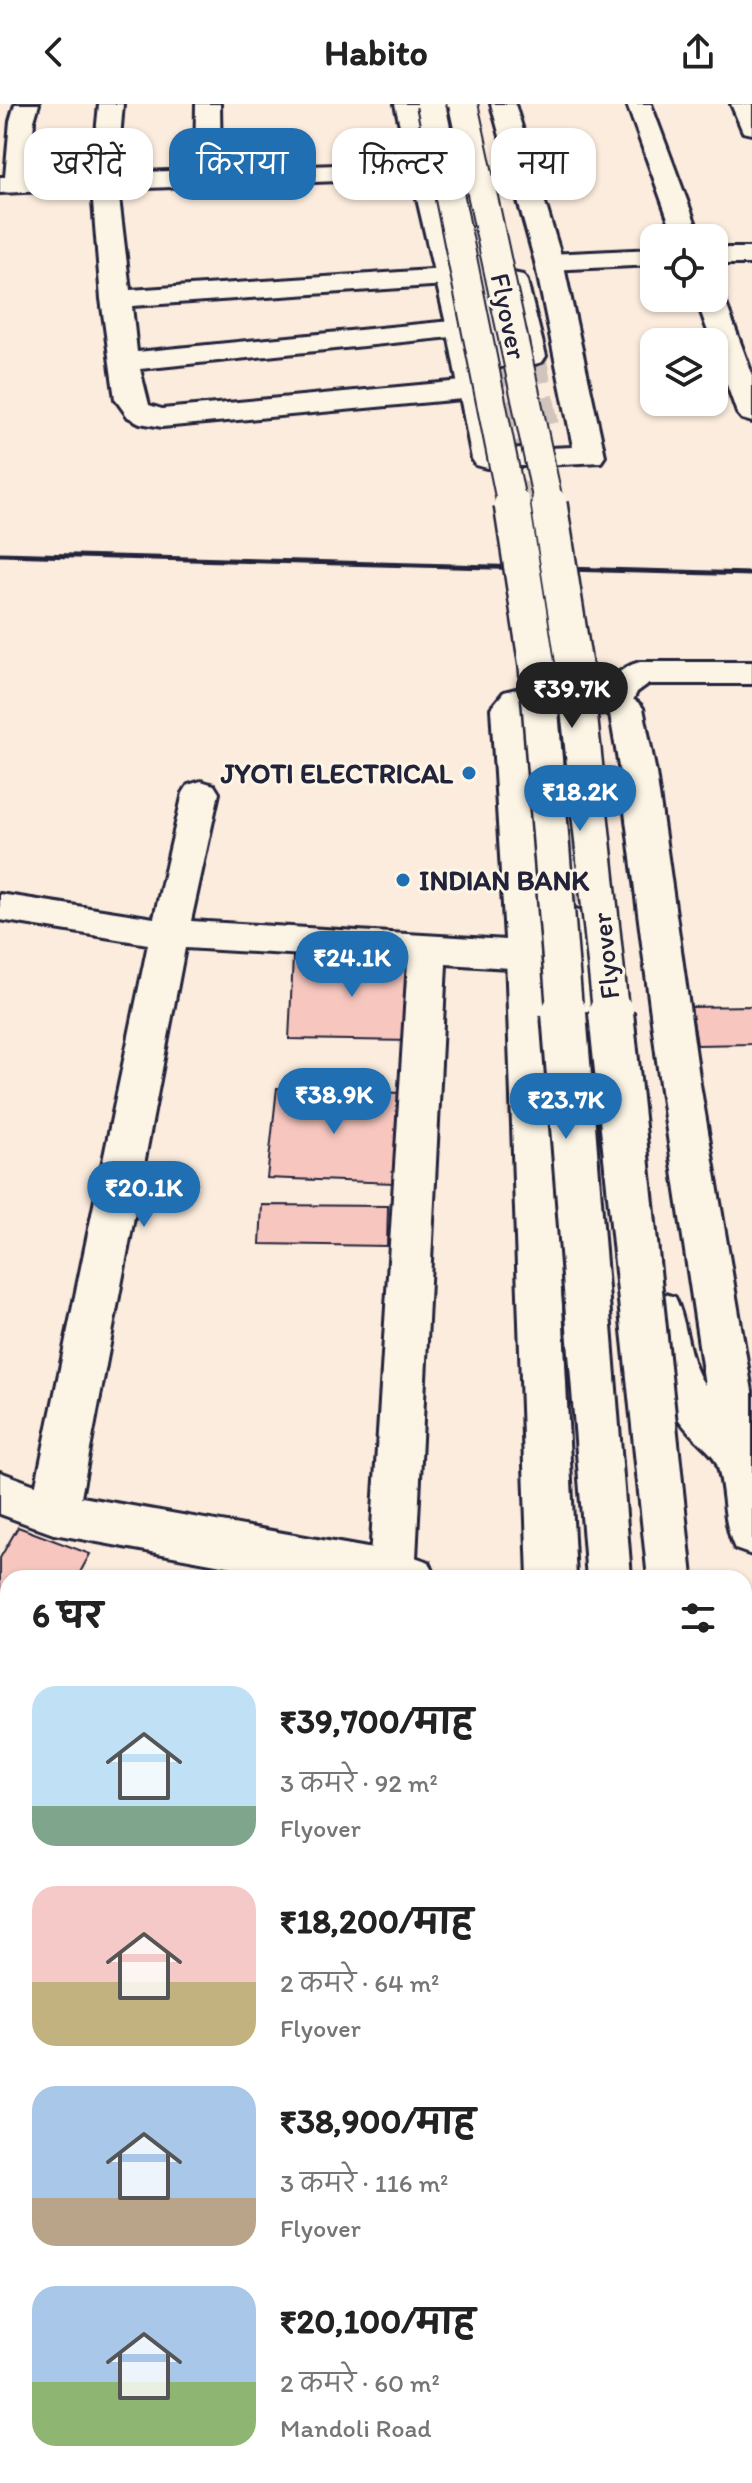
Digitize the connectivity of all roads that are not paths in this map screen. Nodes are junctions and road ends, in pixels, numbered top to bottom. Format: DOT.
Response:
graph roads {
  1 [pos="27,104"];
  2 [pos="111,104"];
  3 [pos="208,104"];
  4 [pos="407,104"];
  5 [pos="431,104"];
  6 [pos="440,104"];
  7 [pos="463,104"];
  8 [pos="470,104"];
  9 [pos="503,104"];
  10 [pos="639,104"];
  11 [pos="743,104"];
  12 [pos="752,127"];
  13 [pos="109,128"];
  14 [pos="208,128"];
  15 [pos="412,128"];
  16 [pos="8,184"];
  17 [pos="106,200"];
  18 [pos="429,200"];
  19 [pos="683,224"];
  20 [pos="728,256"];
  21 [pos="752,256"];
  22 [pos="640,258"];
  23 [pos="549,262"];
  24 [pos="446,277"];
  25 [pos="115,299"];
  26 [pos="715,312"];
  27 [pos="461,328"];
  28 [pos="532,356"];
  29 [pos="498,359"];
  30 [pos="124,362"];
  31 [pos="473,389"];
  32 [pos="752,413"];
  33 [pos="752,673"];
  34 [pos="616,703"];
  35 [pos="201,793"];
  36 [pos="0,907"];
  37 [pos="169,933"];
  38 [pos="428,948"];
  39 [pos="525,955"];
  40 [pos="548,1466"];
  41 [pos="746,1471"];
  42 [pos="0,1493"];
  43 [pos="54,1513"];
  44 [pos="752,1534"];
  45 [pos="369,1570"];
  46 [pos="402,1570"];
  47 [pos="552,1570"];
  48 [pos="608,1570"];
  49 [pos="669,1570"];
  1 -- 16 [label="street"];
  2 -- 13 [label="street"];
  3 -- 14 [label="street"];
  4 -- 15 [label="street"];
  5 -- 48 [label="street, Flyover, bridge"];
  6 -- 29 [label="street"];
  7 -- 49 [label="street, Flyover, bridge"];
  8 -- 28 [label="street"];
  9 -- 23 [label="street"];
  10 -- 19 [label="street"];
  11 -- 12 [label="street"];
  17 -- 25 [label="street"];
  18 -- 24 [label="street"];
  20 -- 21 [label="street"];
  22 -- 23 [label="street"];
  23 -- 31 [label="street"];
  24 -- 25 [label="street"];
  24 -- 27 [label="street"];
  25 -- 30 [label="street"];
  26 -- 32 [label="street"];
  27 -- 30 [label="street"];
  27 -- 31 [label="street"];
  30 -- 31 [label="street"];
  33 -- 34 [label="street"];
  34 -- 39 [label="street"];
  34 -- 41 [label="street"];
  35 -- 37 [label="street"];
  36 -- 37 [label="street"];
  37 -- 38 [label="street"];
  37 -- 43 [label="street"];
  38 -- 39 [label="street"];
  38 -- 46 [label="street"];
  39 -- 40 [label="street"];
  40 -- 41 [label="street"];
  40 -- 47 [label="street"];
  41 -- 44 [label="street"];
  42 -- 43 [label="street"];
  43 -- 45 [label="street"];
}
